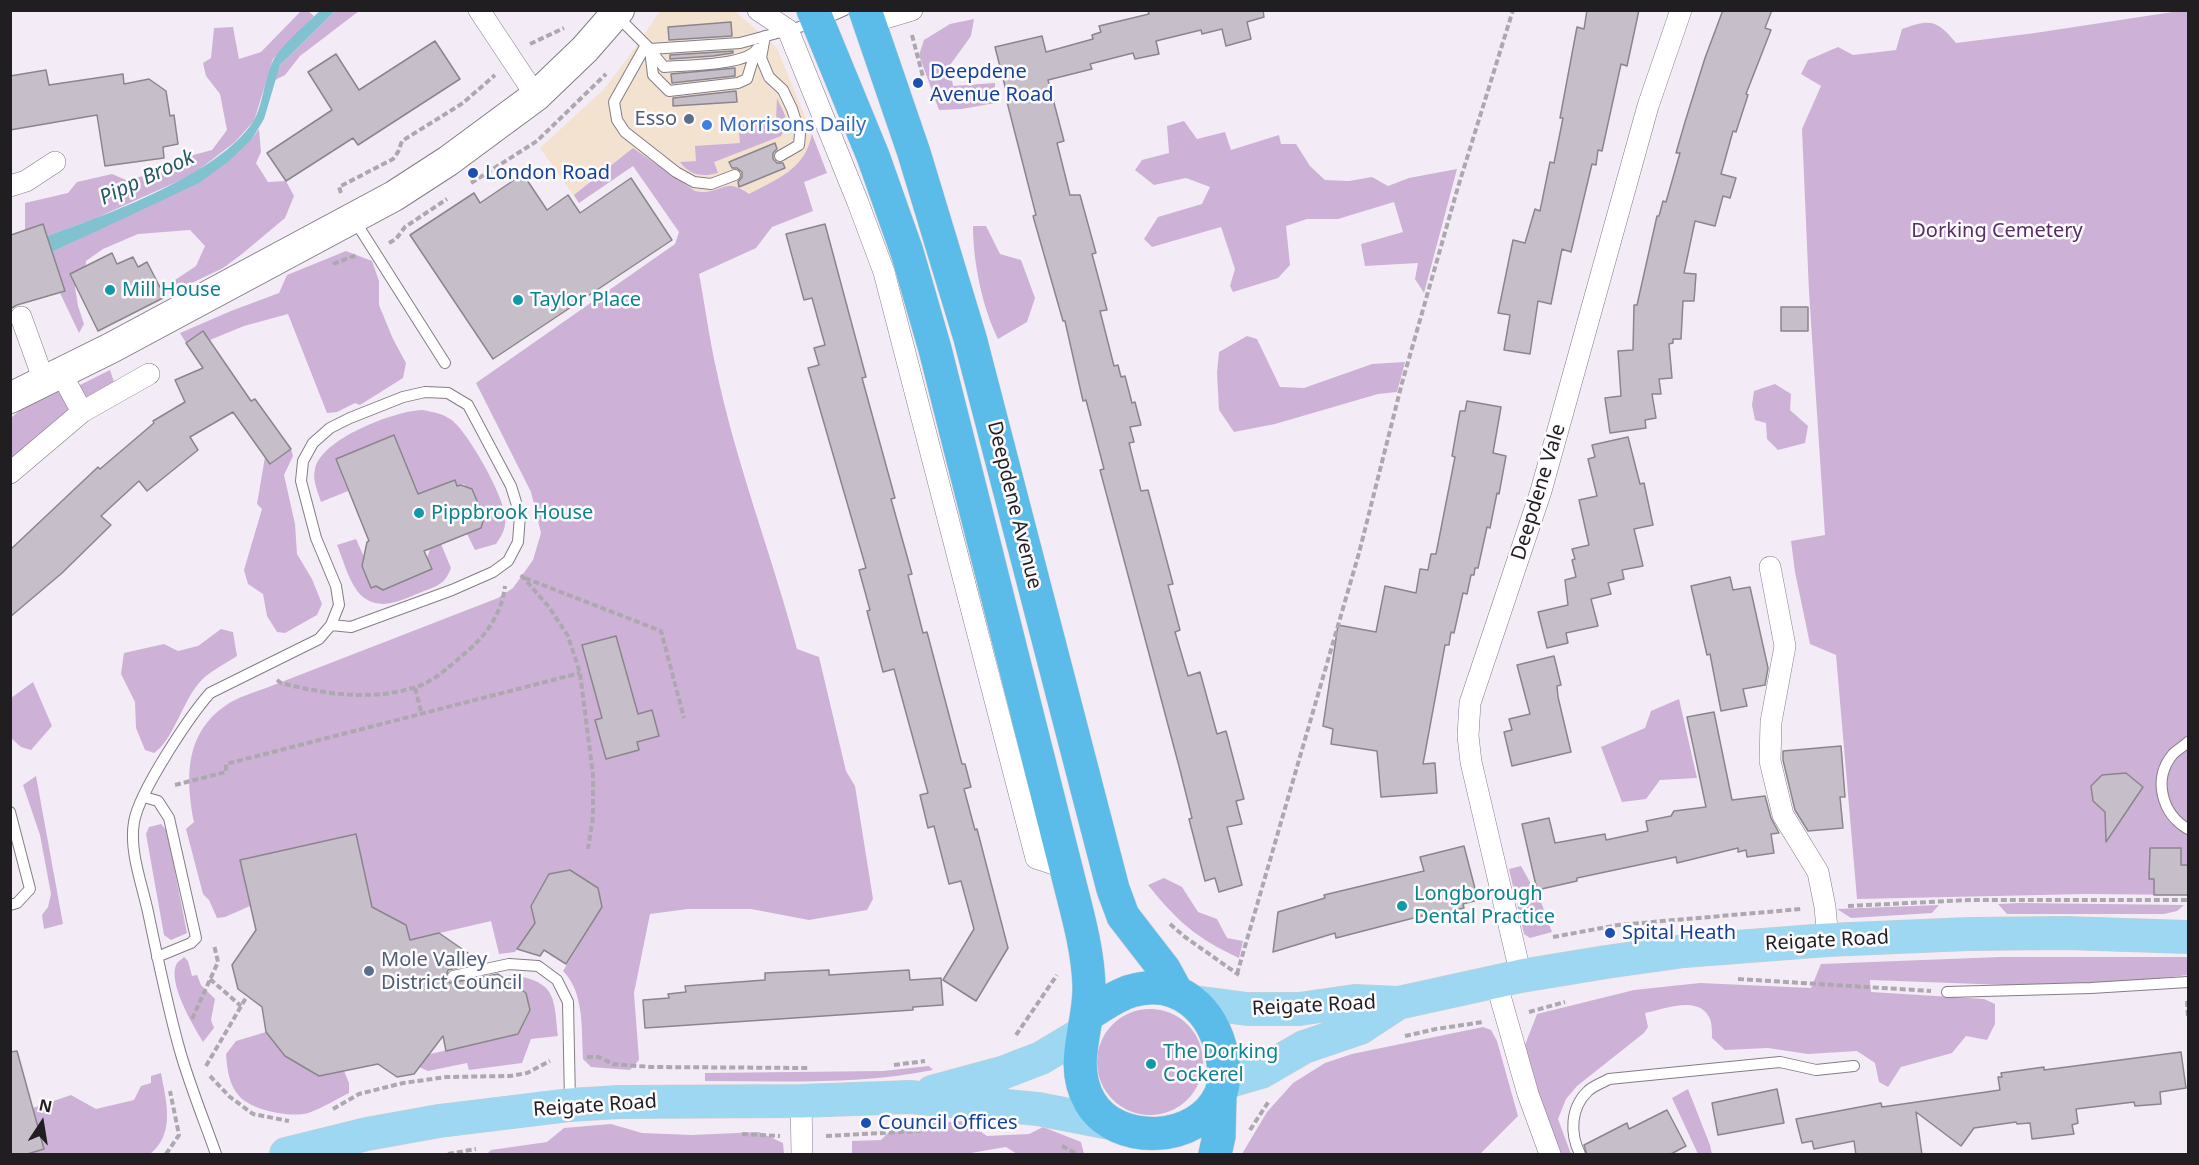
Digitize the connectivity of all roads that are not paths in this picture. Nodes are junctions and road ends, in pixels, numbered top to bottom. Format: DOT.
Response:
graph roads {
  1 [pos="479,10"];
  2 [pos="758,10"];
  3 [pos="912,10"];
  4 [pos="1681,10"];
  5 [pos="617,12"];
  6 [pos="833,18"];
  7 [pos="765,36"];
  8 [pos="648,47"];
  9 [pos="754,53"];
  10 [pos="536,96"];
  11 [pos="780,156"];
  12 [pos="55,162"];
  13 [pos="735,175"];
  14 [pos="10,186"];
  15 [pos="353,218"];
  16 [pos="21,317"];
  17 [pos="445,363"];
  18 [pos="149,374"];
  19 [pos="29,388"];
  20 [pos="82,412"];
  21 [pos="10,473"];
  22 [pos="1770,567"];
  23 [pos="331,625"];
  24 [pos="2188,742"];
  25 [pos="144,797"];
  26 [pos="10,812"];
  27 [pos="2188,829"];
  28 [pos="10,906"];
  29 [pos="2188,937"];
  30 [pos="1828,940"];
  31 [pos="157,957"];
  32 [pos="453,976"];
  33 [pos="1509,979"];
  34 [pos="2188,982"];
  35 [pos="1947,992"];
  36 [pos="1185,996"];
  37 [pos="1398,1003"];
  38 [pos="1085,1024"];
  39 [pos="1854,1066"];
  40 [pos="1221,1089"];
  41 [pos="909,1097"];
  42 [pos="801,1101"];
  43 [pos="570,1105"];
  44 [pos="1131,1137"];
  45 [pos="802,1146"];
  46 [pos="216,1155"];
  47 [pos="286,1155"];
  48 [pos="1215,1155"];
  49 [pos="1550,1155"];
  50 [pos="1580,1155"];
  1 -- 10 [label="street"];
  2 -- 6 [label="street"];
  3 -- 6 [label="street"];
  4 -- 33 [label="street, Deepdene Vale"];
  5 -- 8 [label="lane"];
  5 -- 10 [label="street"];
  6 -- 7 [label="lane"];
  6 -- 36 [label="highway, Deepdene Avenue"];
  6 -- 38 [label="highway, Deepdene Avenue"];
  7 -- 8 [label="lane"];
  7 -- 9 [label="lane"];
  7 -- 11 [label="lane"];
  8 -- 9 [label="lane"];
  8 -- 9 [label="lane"];
  8 -- 13 [label="lane"];
  10 -- 15 [label="street"];
  12 -- 14 [label="street"];
  15 -- 17 [label="lane"];
  15 -- 19 [label="street"];
  16 -- 19 [label="street"];
  18 -- 20 [label="street"];
  19 -- 20 [label="street"];
  20 -- 21 [label="street"];
  22 -- 30 [label="street"];
  23 -- 23 [label="lane"];
  23 -- 25 [label="lane"];
  24 -- 27 [label="lane"];
  25 -- 31 [label="lane"];
  25 -- 31 [label="lane"];
  26 -- 28 [label="lane"];
  29 -- 30 [label="main road, Reigate Road"];
  30 -- 33 [label="main road, Reigate Road"];
  31 -- 46 [label="lane"];
  32 -- 43 [label="lane"];
  33 -- 37 [label="main road, Reigate Road"];
  33 -- 49 [label="street"];
  34 -- 35 [label="lane"];
  36 -- 37 [label="main road, Reigate Road"];
  36 -- 38 [label="highway"];
  36 -- 40 [label="highway"];
  37 -- 40 [label="main road, Reigate Road"];
  38 -- 41 [label="main road, Reigate Road"];
  38 -- 44 [label="highway"];
  39 -- 50 [label="lane"];
  40 -- 44 [label="highway"];
  40 -- 48 [label="highway"];
  41 -- 42 [label="main road, Reigate Road"];
  41 -- 44 [label="main road, Reigate Road"];
  42 -- 43 [label="main road, Reigate Road"];
  42 -- 45 [label="street"];
  43 -- 47 [label="main road, Reigate Road"];
}
